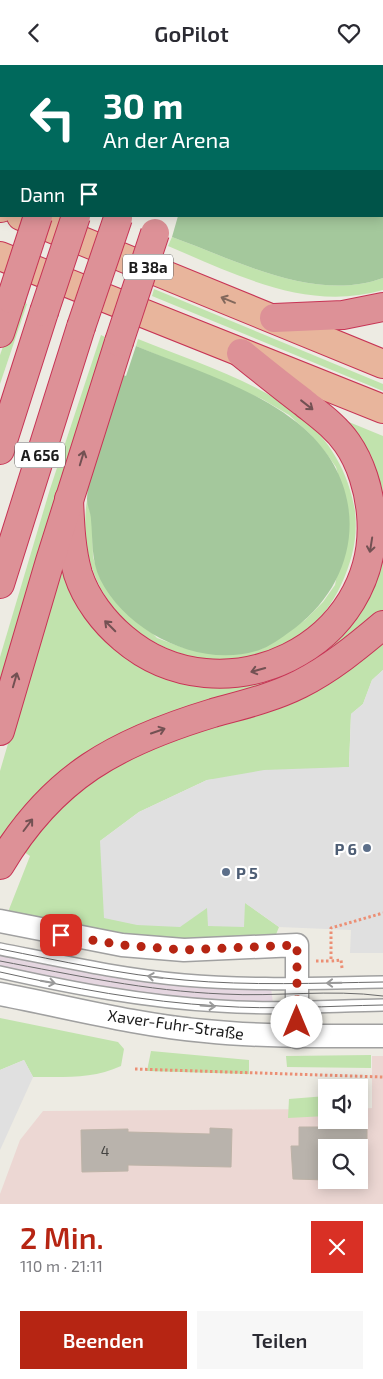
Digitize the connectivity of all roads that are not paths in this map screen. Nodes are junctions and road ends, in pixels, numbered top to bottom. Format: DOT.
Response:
graph roads {
  1 [pos="24,217"];
  2 [pos="38,217"];
  3 [pos="76,217"];
  4 [pos="118,217"];
  5 [pos="158,224"];
  6 [pos="0,256"];
  7 [pos="383,307"];
  8 [pos="274,318"];
  9 [pos="0,333"];
  10 [pos="241,353"];
  11 [pos="383,364"];
  12 [pos="383,409"];
  13 [pos="0,451"];
  14 [pos="69,499"];
  15 [pos="0,584"];
  16 [pos="383,625"];
  17 [pos="0,731"];
  18 [pos="0,865"];
  19 [pos="0,921"];
  20 [pos="0,949"];
  21 [pos="0,972"];
  22 [pos="383,982"];
  23 [pos="297,983"];
  24 [pos="0,994"];
  25 [pos="383,1005"];
  26 [pos="297,1007"];
  27 [pos="383,1036"];
  28 [pos="297,1037"];
  8 -- 1 [label="highway, B 38a, one-way"];
  2 -- 9 [label="highway, bridge"];
  3 -- 13 [label="highway, A 656, bridge"];
  4 -- 15 [label="highway, A 656, bridge"];
  14 -- 5 [label="highway, one-way, bridge"];
  6 -- 10 [label="highway, B 38a"];
  7 -- 8 [label="highway"];
  8 -- 11 [label="highway, B 38a"];
  10 -- 12 [label="highway, B 38a"];
  10 -- 14 [label="highway, one-way"];
  17 -- 14 [label="highway, one-way"];
  18 -- 16 [label="highway, one-way"];
  19 -- 23 [label="street"];
  23 -- 20 [label="lane, one-way"];
  21 -- 26 [label="lane, one-way"];
  22 -- 23 [label="lane, one-way"];
  23 -- 26 [label="street"];
  24 -- 28 [label="street, Xaver-Fuhr-Straße"];
  25 -- 26 [label="lane"];
  26 -- 28 [label="street"];
  27 -- 28 [label="street, Xaver-Fuhr-Straße"];
}
